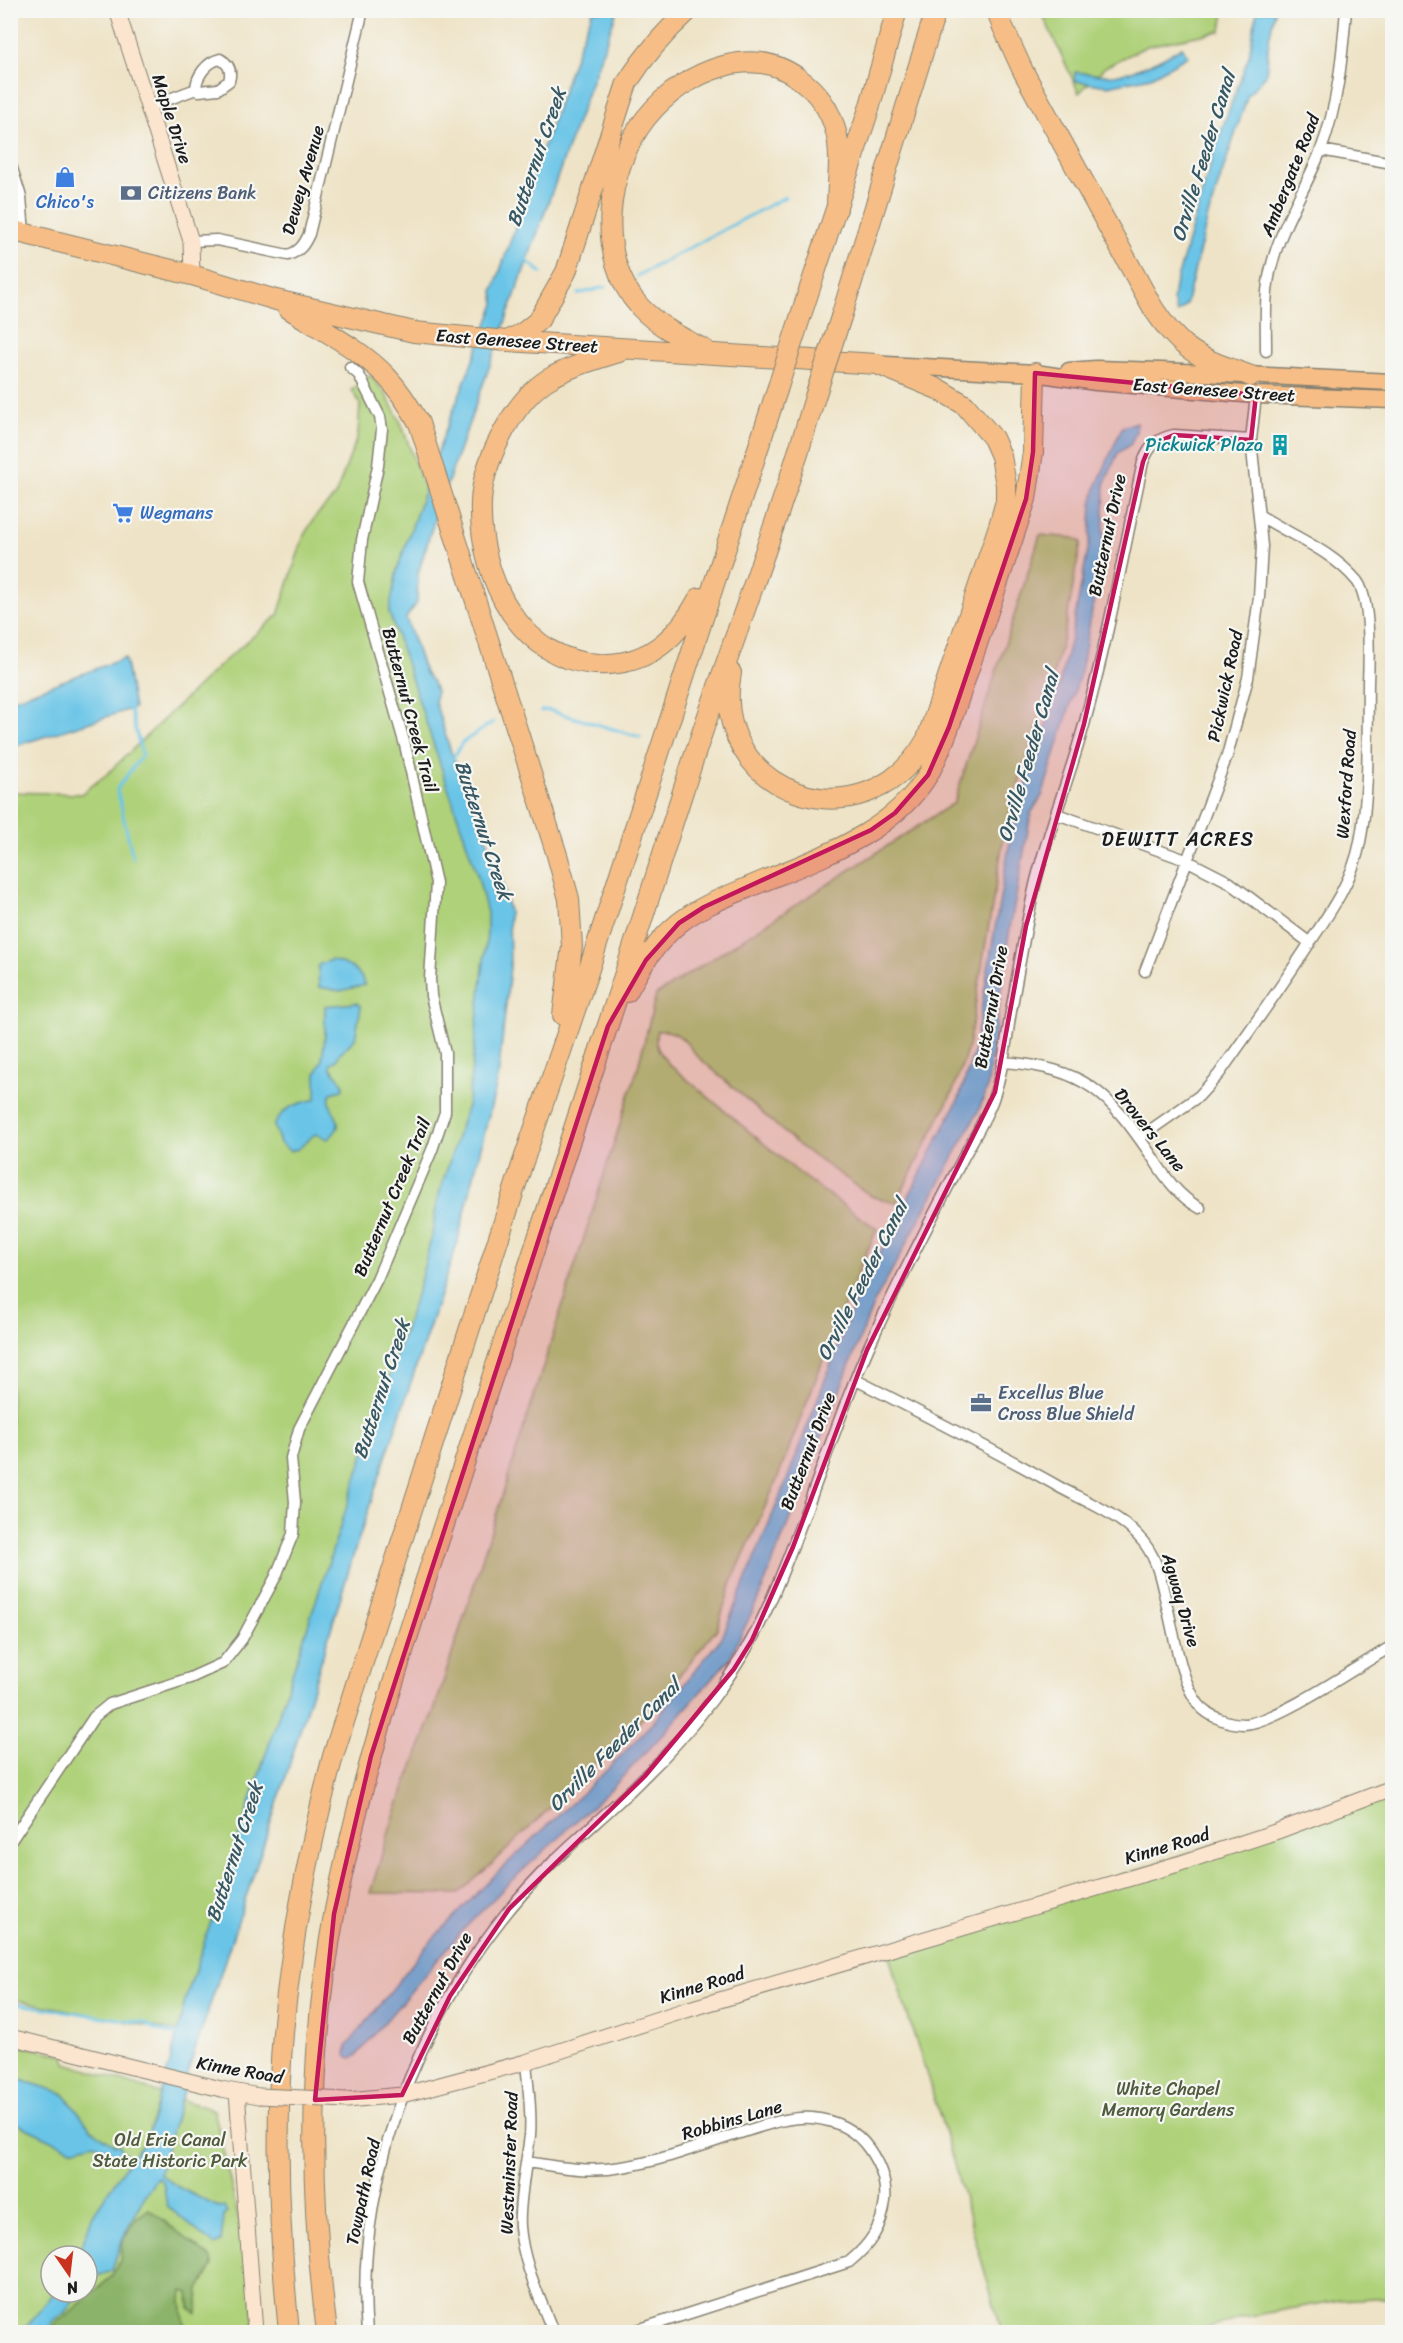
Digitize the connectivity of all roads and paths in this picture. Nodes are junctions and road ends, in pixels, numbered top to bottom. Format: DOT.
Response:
graph roads {
  1 [pos="117,10"];
  2 [pos="363,10"];
  3 [pos="689,10"];
  4 [pos="897,10"];
  5 [pos="936,10"];
  6 [pos="997,10"];
  7 [pos="1346,10"];
  8 [pos="196,89"];
  9 [pos="148,107"];
  10 [pos="1321,150"];
  11 [pos="10,162"];
  12 [pos="1392,163"];
  13 [pos="837,209"];
  14 [pos="17,231"];
  15 [pos="190,241"];
  16 [pos="192,275"];
  17 [pos="276,300"];
  18 [pos="507,341"];
  19 [pos="631,349"];
  20 [pos="1266,351"];
  21 [pos="710,352"];
  22 [pos="877,364"];
  23 [pos="350,367"];
  24 [pos="1035,374"];
  25 [pos="1258,376"];
  26 [pos="1392,382"];
  27 [pos="1256,395"];
  28 [pos="1392,400"];
  29 [pos="1251,440"];
  30 [pos="1259,515"];
  31 [pos="719,562"];
  32 [pos="742,617"];
  33 [pos="1057,814"];
  34 [pos="1186,860"];
  35 [pos="1310,942"];
  36 [pos="1145,970"];
  37 [pos="608,1026"];
  38 [pos="556,1061"];
  39 [pos="1003,1062"];
  40 [pos="1139,1138"];
  41 [pos="1200,1208"];
  42 [pos="856,1380"];
  43 [pos="1392,1646"];
  44 [pos="1392,1788"];
  45 [pos="10,1842"];
  46 [pos="10,2037"];
  47 [pos="526,2062"];
  48 [pos="237,2092"];
  49 [pos="402,2095"];
  50 [pos="527,2162"];
  51 [pos="255,2332"];
  52 [pos="289,2332"];
  53 [pos="327,2332"];
  54 [pos="367,2332"];
  55 [pos="553,2332"];
  56 [pos="631,2332"];
  1 -- 9 [label="street, Maple Drive"];
  2 -- 15 [label="street, Dewey Avenue"];
  3 -- 18 [label="highway"];
  4 -- 13 [label="highway"];
  5 -- 32 [label="highway, bridge"];
  6 -- 25 [label="highway"];
  7 -- 10 [label="street, Ambergate Road"];
  8 -- 9 [label="street"];
  9 -- 15 [label="street, Maple Drive"];
  10 -- 12 [label="street"];
  10 -- 20 [label="street, Ambergate Road"];
  11 -- 14 [label="street"];
  13 -- 21 [label="highway"];
  13 -- 31 [label="highway, bridge"];
  14 -- 16 [label="highway, East Genesee Street"];
  15 -- 16 [label="street, Maple Drive"];
  16 -- 17 [label="highway, East Genesee Street"];
  17 -- 18 [label="highway, East Genesee Street"];
  17 -- 38 [label="highway"];
  18 -- 19 [label="highway, East Genesee Street"];
  19 -- 21 [label="highway, East Genesee Street"];
  19 -- 31 [label="highway"];
  21 -- 22 [label="highway, East Genesee Street"];
  22 -- 24 [label="main road, East Genesee Street"];
  22 -- 32 [label="highway"];
  23 -- 45 [label="street, Butternut Creek Trail"];
  24 -- 25 [label="main road, East Genesee Street"];
  24 -- 27 [label="main road, East Genesee Street"];
  24 -- 37 [label="highway"];
  25 -- 26 [label="main road, East Genesee Street"];
  25 -- 27 [label="main road"];
  27 -- 28 [label="main road, East Genesee Street"];
  27 -- 29 [label="street, Pickwick Road"];
  29 -- 30 [label="street, Pickwick Road"];
  29 -- 33 [label="street, Butternut Drive"];
  30 -- 34 [label="street, Pickwick Road"];
  30 -- 35 [label="street, Wexford Road"];
  31 -- 38 [label="highway"];
  32 -- 37 [label="highway"];
  33 -- 34 [label="street"];
  33 -- 39 [label="street, Butternut Drive"];
  34 -- 35 [label="street"];
  34 -- 36 [label="street, Pickwick Road"];
  35 -- 40 [label="street, Wexford Road"];
  37 -- 53 [label="highway"];
  38 -- 52 [label="highway"];
  39 -- 40 [label="street, Drovers Lane"];
  39 -- 42 [label="street, Butternut Drive"];
  40 -- 41 [label="street, Drovers Lane"];
  42 -- 43 [label="street, Agway Drive"];
  42 -- 49 [label="street, Butternut Drive"];
  44 -- 47 [label="street, Kinne Road"];
  46 -- 48 [label="street, Kinne Road"];
  47 -- 49 [label="street, Kinne Road"];
  47 -- 50 [label="street, Westminster Road"];
  48 -- 49 [label="street, Kinne Road, bridge"];
  48 -- 51 [label="street"];
  49 -- 54 [label="street, Towpath Road"];
  50 -- 55 [label="street, Westminster Road"];
  50 -- 56 [label="street, Robbins Lane"];
}
